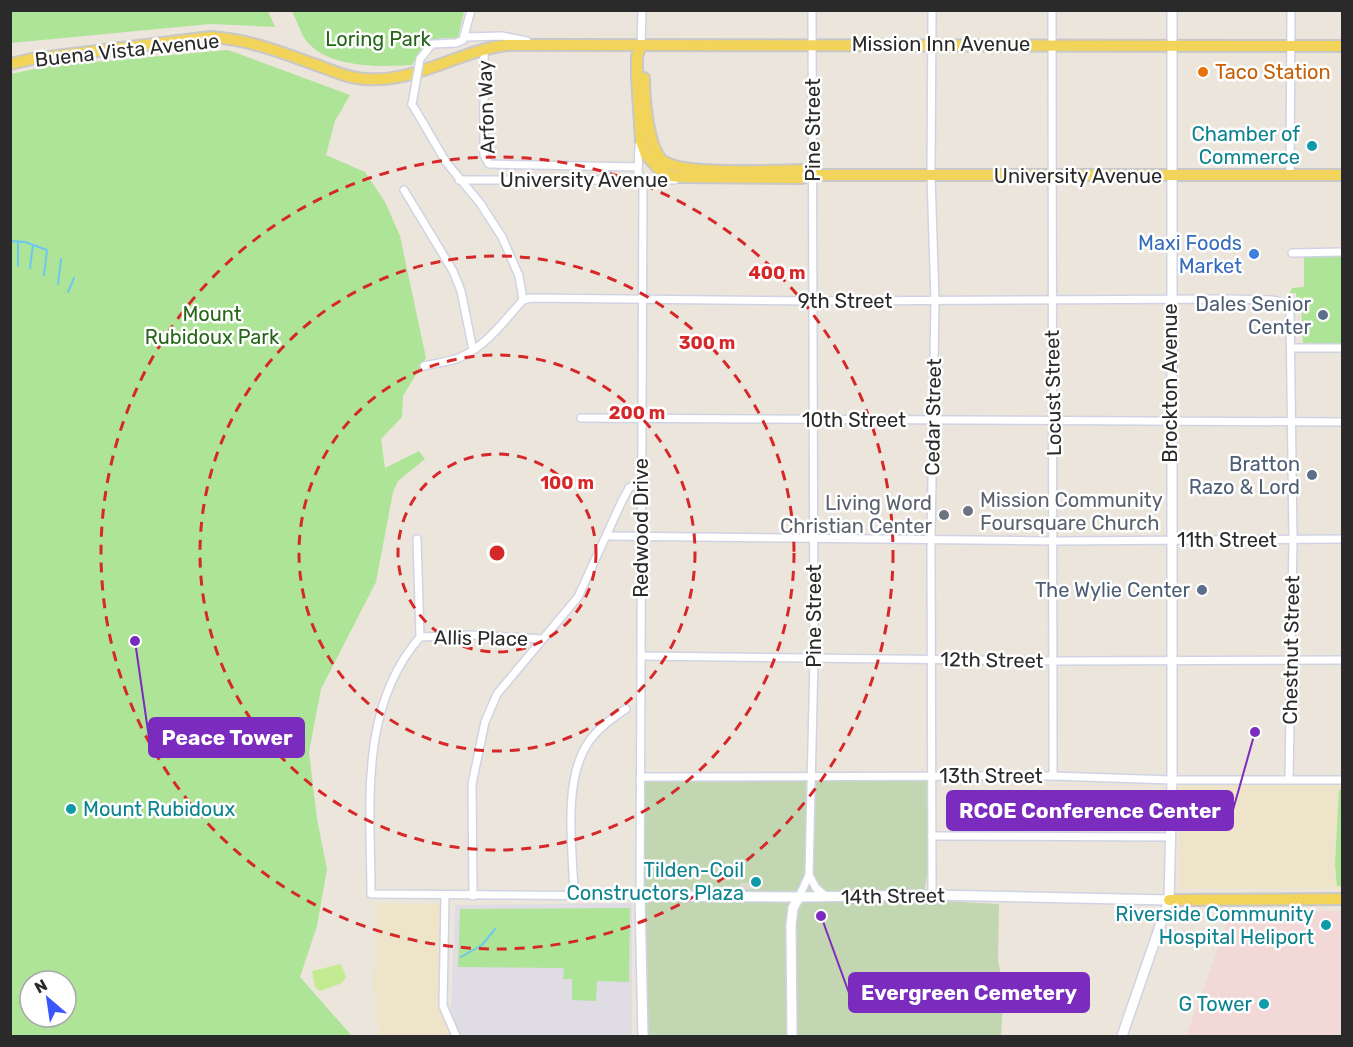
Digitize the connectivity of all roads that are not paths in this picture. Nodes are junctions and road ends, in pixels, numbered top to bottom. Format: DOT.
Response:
graph roads {
  1 [pos="471,10"];
  2 [pos="642,10"];
  3 [pos="812,10"];
  4 [pos="932,10"];
  5 [pos="1052,10"];
  6 [pos="1172,10"];
  7 [pos="1291,10"];
  8 [pos="464,37"];
  9 [pos="539,44"];
  10 [pos="812,44"];
  11 [pos="932,44"];
  12 [pos="641,45"];
  13 [pos="1052,45"];
  14 [pos="1173,45"];
  15 [pos="1292,45"];
  16 [pos="1342,46"];
  17 [pos="484,49"];
  18 [pos="10,64"];
  19 [pos="659,157"];
  20 [pos="641,161"];
  21 [pos="489,164"];
  22 [pos="813,175"];
  23 [pos="1342,175"];
  24 [pos="932,176"];
  25 [pos="1052,176"];
  26 [pos="1173,176"];
  27 [pos="1290,176"];
  28 [pos="708,178"];
  29 [pos="459,180"];
  30 [pos="643,181"];
  31 [pos="404,190"];
  32 [pos="1342,252"];
  33 [pos="1292,253"];
  34 [pos="642,299"];
  35 [pos="1170,299"];
  36 [pos="523,300"];
  37 [pos="813,301"];
  38 [pos="935,301"];
  39 [pos="1051,301"];
  40 [pos="1289,306"];
  41 [pos="1291,348"];
  42 [pos="1342,348"];
  43 [pos="473,350"];
  44 [pos="424,366"];
  45 [pos="581,418"];
  46 [pos="641,419"];
  47 [pos="1170,419"];
  48 [pos="813,420"];
  49 [pos="933,420"];
  50 [pos="1054,421"];
  51 [pos="1293,421"];
  52 [pos="1342,422"];
  53 [pos="642,481"];
  54 [pos="608,536"];
  55 [pos="640,538"];
  56 [pos="417,539"];
  57 [pos="814,539"];
  58 [pos="931,539"];
  59 [pos="1293,539"];
  60 [pos="1342,539"];
  61 [pos="1171,540"];
  62 [pos="1054,541"];
  63 [pos="420,637"];
  64 [pos="542,639"];
  65 [pos="642,656"];
  66 [pos="814,658"];
  67 [pos="932,659"];
  68 [pos="1170,659"];
  69 [pos="1290,659"];
  70 [pos="1342,660"];
  71 [pos="1054,661"];
  72 [pos="626,709"];
  73 [pos="933,776"];
  74 [pos="1053,776"];
  75 [pos="640,777"];
  76 [pos="810,778"];
  77 [pos="1289,779"];
  78 [pos="1172,780"];
  79 [pos="1342,780"];
  80 [pos="932,836"];
  81 [pos="1171,837"];
  82 [pos="809,875"];
  83 [pos="574,895"];
  84 [pos="932,895"];
  85 [pos="445,896"];
  86 [pos="473,896"];
  87 [pos="640,896"];
  88 [pos="799,897"];
  89 [pos="827,897"];
  90 [pos="1342,899"];
  91 [pos="1169,900"];
  92 [pos="456,1036"];
  93 [pos="643,1036"];
  94 [pos="792,1036"];
  95 [pos="1122,1036"];
  1 -- 8 [label="street"];
  2 -- 12 [label="street, Redwood Drive"];
  3 -- 10 [label="street, Pine Street"];
  4 -- 11 [label="street, Cedar Street"];
  5 -- 13 [label="street, Locust Street"];
  6 -- 14 [label="main road, Brockton Avenue"];
  7 -- 15 [label="street"];
  8 -- 9 [label="street, Mission Inn Avenue"];
  8 -- 29 [label="street, Mission Inn Avenue, bridge"];
  9 -- 12 [label="main road, Mission Inn Avenue"];
  9 -- 17 [label="main road, Mission Inn Avenue"];
  10 -- 11 [label="main road, Mission Inn Avenue"];
  10 -- 12 [label="main road, Mission Inn Avenue"];
  10 -- 22 [label="street, Pine Street"];
  11 -- 13 [label="main road, Mission Inn Avenue"];
  11 -- 24 [label="street, Cedar Street"];
  12 -- 19 [label="main road, Redwood Drive"];
  12 -- 20 [label="main road, Redwood Drive"];
  13 -- 14 [label="main road, Mission Inn Avenue"];
  13 -- 25 [label="street, Locust Street"];
  14 -- 15 [label="main road, Mission Inn Avenue"];
  14 -- 26 [label="main road, Brockton Avenue"];
  15 -- 16 [label="main road, Mission Inn Avenue"];
  15 -- 27 [label="street"];
  17 -- 18 [label="main road, Buena Vista Avenue"];
  17 -- 21 [label="street, Arfon Way"];
  19 -- 20 [label="street"];
  19 -- 22 [label="main road, University Avenue"];
  20 -- 21 [label="street, University Avenue"];
  20 -- 28 [label="main road, University Avenue"];
  20 -- 30 [label="street, Redwood Drive"];
  22 -- 24 [label="main road, University Avenue"];
  22 -- 28 [label="main road, University Avenue"];
  22 -- 37 [label="street, Pine Street"];
  23 -- 27 [label="main road, University Avenue"];
  24 -- 25 [label="main road, University Avenue"];
  24 -- 38 [label="street, Cedar Street"];
  25 -- 26 [label="main road, University Avenue"];
  25 -- 39 [label="street, Locust Street"];
  26 -- 27 [label="main road, University Avenue"];
  26 -- 35 [label="main road, Brockton Avenue"];
  28 -- 30 [label="street, University Avenue"];
  29 -- 30 [label="street, University Avenue"];
  29 -- 36 [label="street"];
  30 -- 34 [label="street, Redwood Drive"];
  31 -- 43 [label="street"];
  32 -- 33 [label="street"];
  34 -- 36 [label="street, 9th Street"];
  34 -- 37 [label="street, 9th Street"];
  34 -- 46 [label="street, Redwood Drive"];
  35 -- 39 [label="street, 9th Street"];
  35 -- 40 [label="street, 9th Street"];
  35 -- 47 [label="main road, Brockton Avenue"];
  36 -- 43 [label="street"];
  37 -- 38 [label="street, 9th Street"];
  37 -- 48 [label="street, Pine Street"];
  38 -- 39 [label="street, 9th Street"];
  38 -- 49 [label="street, Cedar Street"];
  39 -- 50 [label="street, Locust Street"];
  40 -- 41 [label="street, Chestnut Street"];
  41 -- 42 [label="street"];
  41 -- 51 [label="street, Chestnut Street"];
  43 -- 44 [label="street"];
  45 -- 46 [label="street, 10th Street"];
  46 -- 48 [label="street, 10th Street"];
  46 -- 53 [label="street, Redwood Drive"];
  47 -- 50 [label="street, 10th Street"];
  47 -- 51 [label="street, 10th Street"];
  47 -- 61 [label="main road, Brockton Avenue"];
  48 -- 49 [label="street, 10th Street"];
  48 -- 57 [label="street, Pine Street"];
  49 -- 50 [label="street, 10th Street"];
  49 -- 58 [label="street, Cedar Street"];
  50 -- 62 [label="street, Locust Street"];
  51 -- 52 [label="street, 10th Street"];
  51 -- 59 [label="street, Chestnut Street"];
  53 -- 54 [label="street"];
  53 -- 55 [label="street, Redwood Drive"];
  54 -- 55 [label="street, 11th Street"];
  54 -- 64 [label="street"];
  55 -- 57 [label="street, 11th Street"];
  55 -- 65 [label="street, Redwood Drive"];
  56 -- 63 [label="street"];
  57 -- 58 [label="street, 11th Street"];
  57 -- 66 [label="street, Pine Street"];
  58 -- 62 [label="street, 11th Street"];
  58 -- 67 [label="street, Cedar Street"];
  59 -- 60 [label="street, 11th Street"];
  59 -- 61 [label="street, 11th Street"];
  59 -- 69 [label="street, Chestnut Street"];
  61 -- 62 [label="street, 11th Street"];
  61 -- 68 [label="main road, Brockton Avenue"];
  62 -- 71 [label="street, Locust Street"];
  63 -- 64 [label="street, Allis Place"];
  63 -- 85 [label="street, 14th Street"];
  64 -- 86 [label="street"];
  65 -- 66 [label="street, 12th Street"];
  65 -- 75 [label="street, Redwood Drive"];
  66 -- 67 [label="street, 12th Street"];
  66 -- 76 [label="street, Pine Street"];
  67 -- 71 [label="street, 12th Street"];
  67 -- 73 [label="street, Cedar Street"];
  68 -- 69 [label="street, 12th Street"];
  68 -- 71 [label="street, 12th Street"];
  68 -- 78 [label="main road, Brockton Avenue"];
  69 -- 70 [label="street, 12th Street"];
  69 -- 77 [label="street, Chestnut Street"];
  71 -- 74 [label="street, Locust Street"];
  72 -- 83 [label="street"];
  73 -- 74 [label="street, 13th Street"];
  73 -- 76 [label="street, 13th Street"];
  73 -- 80 [label="street, Cedar Street"];
  74 -- 78 [label="street, 13th Street"];
  75 -- 76 [label="street, 13th Street"];
  75 -- 87 [label="street, Redwood Drive"];
  76 -- 82 [label="street, Pine Street"];
  77 -- 78 [label="street, 13th Street"];
  77 -- 79 [label="street, 13th Street"];
  78 -- 81 [label="main road, Brockton Avenue"];
  80 -- 81 [label="street"];
  80 -- 84 [label="street, Cedar Street"];
  81 -- 91 [label="main road, Brockton Avenue"];
  82 -- 88 [label="street, Pine Street"];
  82 -- 89 [label="street"];
  83 -- 86 [label="street, 14th Street"];
  83 -- 87 [label="street, 14th Street"];
  84 -- 89 [label="main road, 14th Street"];
  84 -- 91 [label="main road, 14th Street"];
  85 -- 86 [label="street, 14th Street"];
  85 -- 92 [label="street"];
  87 -- 88 [label="main road, 14th Street"];
  87 -- 93 [label="main road"];
  88 -- 89 [label="main road, 14th Street"];
  88 -- 94 [label="main road, Pine Street"];
  90 -- 91 [label="main road, 14th Street"];
  91 -- 95 [label="main road, Brockton Avenue"];
}
